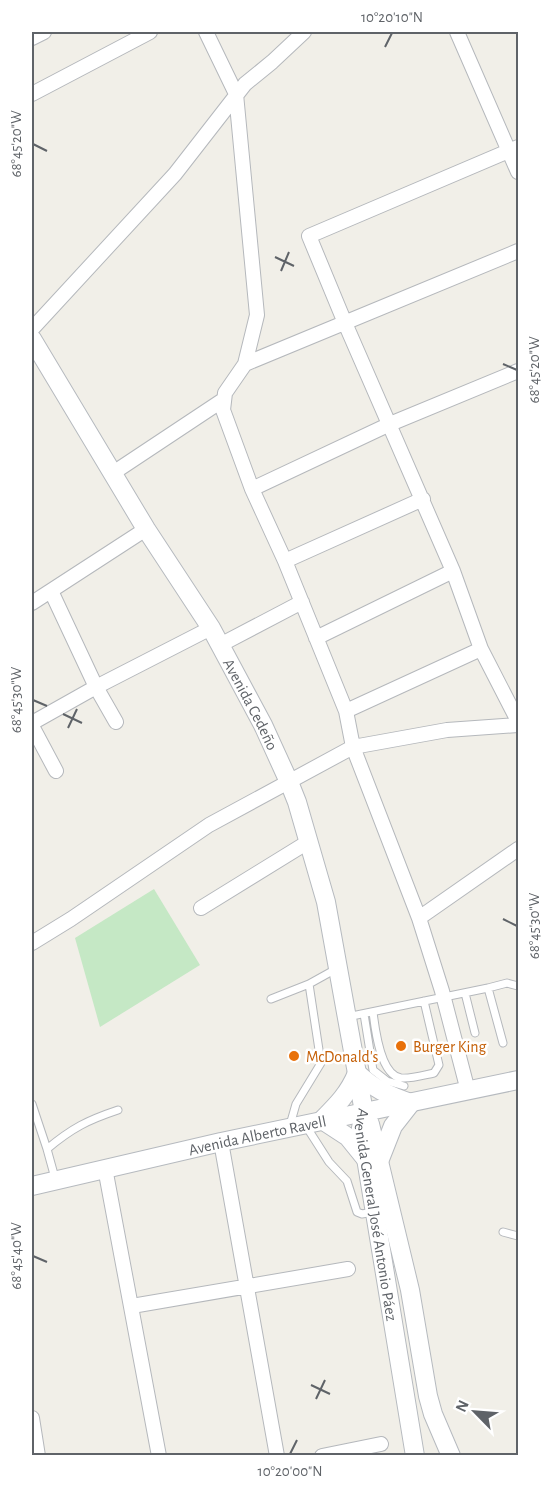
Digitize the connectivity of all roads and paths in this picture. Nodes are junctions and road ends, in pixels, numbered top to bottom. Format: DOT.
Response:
graph roads {
  1 [pos="44,32"];
  2 [pos="150,32"];
  3 [pos="206,32"];
  4 [pos="304,32"];
  5 [pos="457,32"];
  6 [pos="32,38"];
  7 [pos="32,94"];
  8 [pos="236,94"];
  9 [pos="514,149"];
  10 [pos="519,172"];
  11 [pos="519,251"];
  12 [pos="345,323"];
  13 [pos="32,329"];
  14 [pos="32,339"];
  15 [pos="244,364"];
  16 [pos="519,371"];
  17 [pos="223,400"];
  18 [pos="390,424"];
  19 [pos="113,473"];
  20 [pos="252,489"];
  21 [pos="423,499"];
  22 [pos="146,529"];
  23 [pos="285,561"];
  24 [pos="453,571"];
  25 [pos="51,591"];
  26 [pos="302,602"];
  27 [pos="32,603"];
  28 [pos="211,628"];
  29 [pos="316,638"];
  30 [pos="220,645"];
  31 [pos="481,650"];
  32 [pos="96,687"];
  33 [pos="346,711"];
  34 [pos="116,722"];
  35 [pos="519,723"];
  36 [pos="32,724"];
  37 [pos="353,747"];
  38 [pos="56,771"];
  39 [pos="288,782"];
  40 [pos="308,842"];
  41 [pos="519,849"];
  42 [pos="201,908"];
  43 [pos="419,918"];
  44 [pos="32,943"];
  45 [pos="338,968"];
  46 [pos="309,984"];
  47 [pos="519,986"];
  48 [pos="488,988"];
  49 [pos="465,993"];
  50 [pos="443,997"];
  51 [pos="271,999"];
  52 [pos="424,1001"];
  53 [pos="373,1012"];
  54 [pos="355,1015"];
  55 [pos="475,1033"];
  56 [pos="503,1043"];
  57 [pos="357,1073"];
  58 [pos="519,1080"];
  59 [pos="468,1090"];
  60 [pos="407,1094"];
  61 [pos="32,1104"];
  62 [pos="118,1110"];
  63 [pos="363,1112"];
  64 [pos="305,1124"];
  65 [pos="221,1142"];
  66 [pos="48,1149"];
  67 [pos="373,1160"];
  68 [pos="105,1168"];
  69 [pos="56,1180"];
  70 [pos="32,1185"];
  71 [pos="374,1211"];
  72 [pos="503,1232"];
  73 [pos="519,1236"];
  74 [pos="348,1269"];
  75 [pos="247,1286"];
  76 [pos="132,1306"];
  77 [pos="32,1418"];
  78 [pos="381,1444"];
  79 [pos="38,1455"];
  80 [pos="159,1455"];
  81 [pos="277,1455"];
  82 [pos="322,1455"];
  83 [pos="415,1455"];
  84 [pos="451,1455"];
  1 -- 6 [label="street"];
  2 -- 7 [label="street"];
  3 -- 8 [label="street"];
  4 -- 8 [label="street"];
  5 -- 9 [label="street"];
  8 -- 13 [label="street"];
  8 -- 15 [label="street"];
  9 -- 10 [label="street"];
  9 -- 12 [label="street"];
  11 -- 12 [label="street"];
  12 -- 15 [label="street"];
  12 -- 18 [label="street"];
  14 -- 19 [label="street, Avenida Cedeño"];
  15 -- 17 [label="street"];
  16 -- 18 [label="street"];
  17 -- 19 [label="street"];
  17 -- 20 [label="street"];
  18 -- 20 [label="street"];
  18 -- 21 [label="street"];
  19 -- 22 [label="street, Avenida Cedeño"];
  20 -- 23 [label="street"];
  21 -- 23 [label="street"];
  21 -- 24 [label="street"];
  22 -- 25 [label="street"];
  22 -- 28 [label="street, Avenida Cedeño"];
  23 -- 26 [label="street"];
  24 -- 29 [label="street"];
  24 -- 31 [label="street"];
  25 -- 27 [label="street"];
  25 -- 32 [label="street"];
  26 -- 29 [label="street"];
  26 -- 30 [label="street"];
  28 -- 30 [label="street, Avenida Cedeño"];
  28 -- 32 [label="street"];
  29 -- 33 [label="street"];
  30 -- 39 [label="street, Avenida Cedeño"];
  31 -- 33 [label="street"];
  31 -- 35 [label="street"];
  32 -- 34 [label="street"];
  32 -- 36 [label="street"];
  33 -- 37 [label="street"];
  35 -- 37 [label="street"];
  36 -- 38 [label="street"];
  37 -- 39 [label="street"];
  37 -- 43 [label="street"];
  39 -- 40 [label="street, Avenida Cedeño"];
  39 -- 44 [label="street"];
  40 -- 42 [label="street"];
  40 -- 45 [label="street, Avenida Cedeño"];
  41 -- 43 [label="street"];
  43 -- 50 [label="street"];
  45 -- 46 [label="lane"];
  45 -- 54 [label="street, Avenida Cedeño"];
  46 -- 51 [label="lane"];
  46 -- 64 [label="lane"];
  47 -- 48 [label="lane"];
  48 -- 49 [label="lane"];
  48 -- 56 [label="lane"];
  49 -- 50 [label="lane"];
  49 -- 55 [label="lane"];
  50 -- 52 [label="lane"];
  50 -- 59 [label="street"];
  52 -- 53 [label="lane"];
  52 -- 53 [label="lane"];
  53 -- 54 [label="lane"];
  54 -- 57 [label="street, Avenida Cedeño"];
  54 -- 60 [label="lane"];
  57 -- 60 [label="street"];
  57 -- 63 [label="street, Avenida Cedeño"];
  57 -- 64 [label="street"];
  58 -- 59 [label="street, Avenida Alberto Ravell"];
  59 -- 60 [label="street, Avenida Alberto Ravell"];
  60 -- 63 [label="street, Avenida Alberto Ravell"];
  60 -- 67 [label="street"];
  61 -- 66 [label="lane"];
  62 -- 66 [label="lane"];
  63 -- 64 [label="street, Avenida Alberto Ravell"];
  63 -- 67 [label="street, Avenida General José Antonio Páez"];
  64 -- 65 [label="street, Avenida Alberto Ravell"];
  64 -- 67 [label="street"];
  64 -- 71 [label="lane"];
  65 -- 68 [label="street, Avenida Alberto Ravell"];
  65 -- 75 [label="street"];
  66 -- 69 [label="lane"];
  67 -- 71 [label="street, Avenida General José Antonio Páez"];
  67 -- 84 [label="street, Avenida General José Antonio Páez"];
  68 -- 69 [label="street, Avenida Alberto Ravell"];
  68 -- 76 [label="street"];
  69 -- 70 [label="street, Avenida Alberto Ravell"];
  71 -- 83 [label="street, Avenida General José Antonio Páez"];
  72 -- 73 [label="lane"];
  74 -- 75 [label="street"];
  75 -- 76 [label="street"];
  75 -- 81 [label="street"];
  76 -- 80 [label="street"];
  77 -- 79 [label="street"];
  78 -- 82 [label="street"];
}
